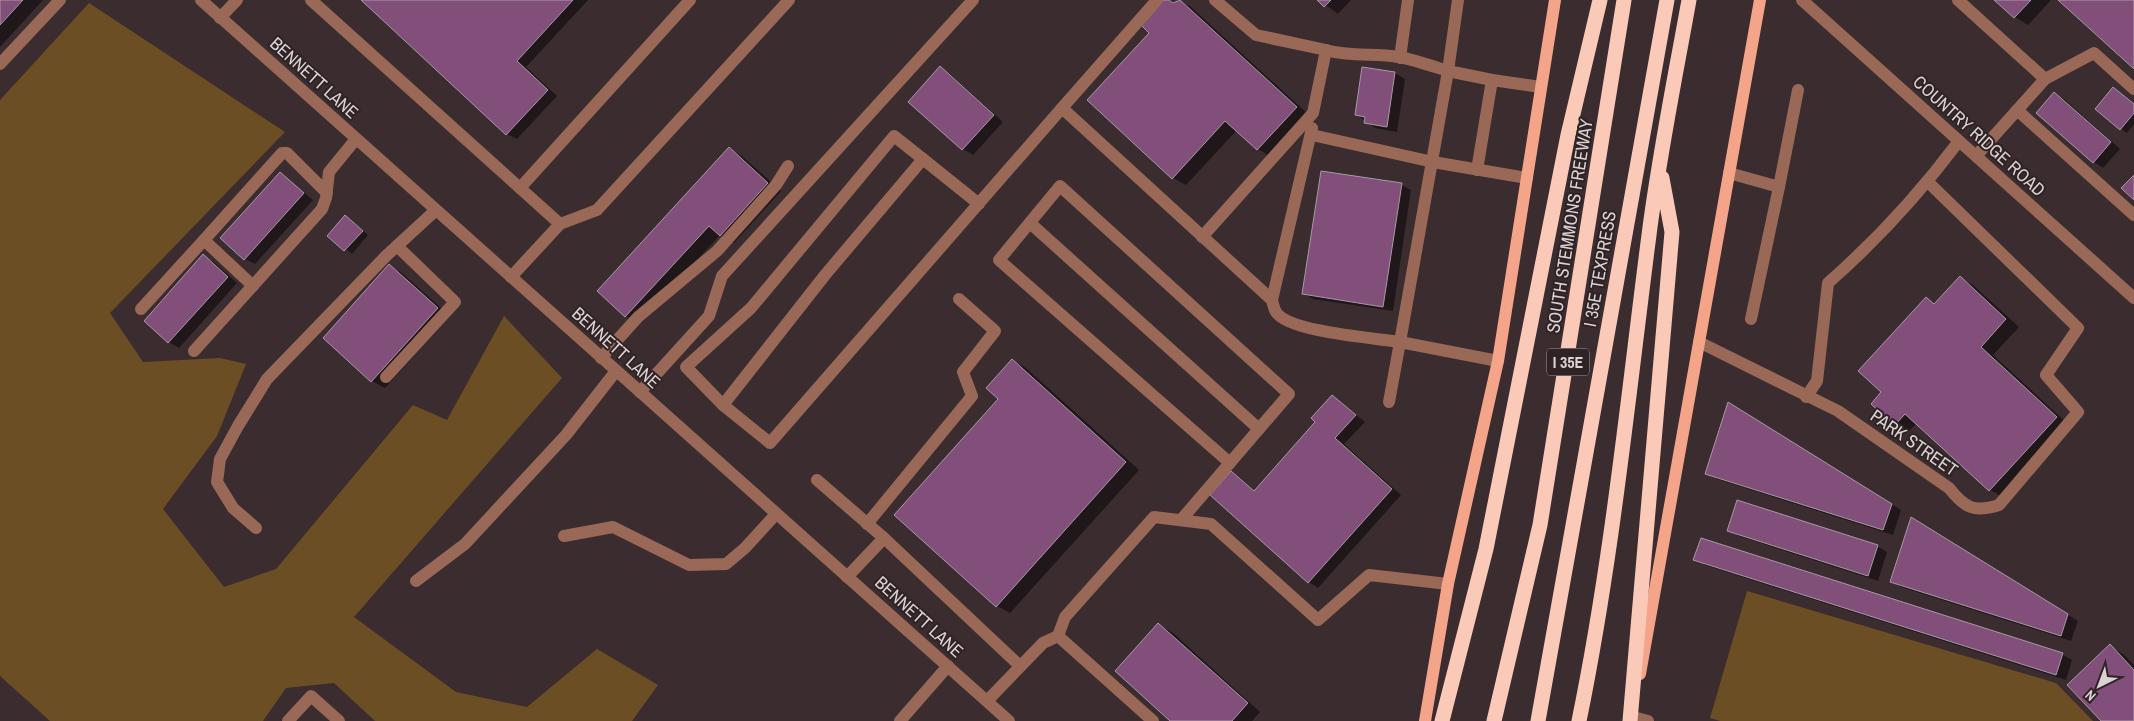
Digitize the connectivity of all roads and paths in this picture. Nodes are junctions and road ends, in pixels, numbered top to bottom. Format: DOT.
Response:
graph roads {
  1 [pos="60,0"];
  2 [pos="200,0"];
  3 [pos="237,0"];
  4 [pos="311,0"];
  5 [pos="690,0"];
  6 [pos="789,0"];
  7 [pos="973,0"];
  8 [pos="1157,0"];
  9 [pos="1215,0"];
  10 [pos="1408,0"];
  11 [pos="1458,0"];
  12 [pos="1555,0"];
  13 [pos="1600,0"];
  14 [pos="1624,0"];
  15 [pos="1667,0"];
  16 [pos="1689,0"];
  17 [pos="1760,0"];
  18 [pos="1802,0"];
  19 [pos="1958,0"];
  20 [pos="220,18"];
  21 [pos="1326,50"];
  22 [pos="1400,58"];
  23 [pos="0,64"];
  24 [pos="1448,71"];
  25 [pos="2045,79"];
  26 [pos="1492,80"];
  27 [pos="1541,87"];
  28 [pos="2134,89"];
  29 [pos="1798,90"];
  30 [pos="1062,108"];
  31 [pos="2017,110"];
  32 [pos="1313,113"];
  33 [pos="1312,135"];
  34 [pos="356,139"];
  35 [pos="1959,141"];
  36 [pos="1976,156"];
  37 [pos="923,159"];
  38 [pos="1433,162"];
  39 [pos="788,166"];
  40 [pos="1660,167"];
  41 [pos="1477,170"];
  42 [pos="1729,173"];
  43 [pos="1527,178"];
  44 [pos="1928,182"];
  45 [pos="1779,187"];
  46 [pos="520,188"];
  47 [pos="327,193"];
  48 [pos="979,204"];
  49 [pos="436,210"];
  50 [pos="2134,215"];
  51 [pos="1030,222"];
  52 [pos="560,224"];
  53 [pos="1202,237"];
  54 [pos="204,240"];
  55 [pos="397,246"];
  56 [pos="511,277"];
  57 [pos="253,286"];
  58 [pos="2134,298"];
  59 [pos="959,299"];
  60 [pos="1272,300"];
  61 [pos="141,309"];
  62 [pos="1751,319"];
  63 [pos="1400,342"];
  64 [pos="1699,342"];
  65 [pos="194,351"];
  66 [pos="601,358"];
  67 [pos="1498,361"];
  68 [pos="616,371"];
  69 [pos="386,377"];
  70 [pos="640,392"];
  71 [pos="1806,397"];
  72 [pos="1389,402"];
  73 [pos="723,405"];
  74 [pos="1259,429"];
  75 [pos="1230,463"];
  76 [pos="817,480"];
  77 [pos="776,514"];
  78 [pos="1181,520"];
  79 [pos="867,524"];
  80 [pos="256,528"];
  81 [pos="564,536"];
  82 [pos="884,538"];
  83 [pos="847,577"];
  84 [pos="416,581"];
  85 [pos="1448,584"];
  86 [pos="1058,636"];
  87 [pos="948,666"];
  88 [pos="1020,666"];
  89 [pos="987,701"];
  90 [pos="1632,720"];
  91 [pos="288,721"];
  92 [pos="338,721"];
  93 [pos="900,721"];
  94 [pos="1009,721"];
  95 [pos="1153,721"];
  96 [pos="1425,721"];
  97 [pos="1442,721"];
  98 [pos="1494,721"];
  99 [pos="1538,721"];
  100 [pos="1579,721"];
  101 [pos="1648,721"];
  1 -- 23 [label="street"];
  2 -- 20 [label="street, BENNETT LANE"];
  3 -- 20 [label="street"];
  4 -- 46 [label="street"];
  5 -- 46 [label="street"];
  6 -- 52 [label="street"];
  7 -- 70 [label="street"];
  8 -- 30 [label="street"];
  9 -- 21 [label="street"];
  10 -- 22 [label="street"];
  11 -- 24 [label="street"];
  12 -- 27 [label="main road"];
  13 -- 97 [label="highway"];
  14 -- 98 [label="highway, SOUTH STEMMONS FREEWAY / I 35E"];
  15 -- 99 [label="highway, I 35E TEXPRESS"];
  16 -- 40 [label="highway"];
  17 -- 42 [label="main road"];
  18 -- 35 [label="street, COUNTRY RIDGE ROAD"];
  19 -- 25 [label="street"];
  20 -- 34 [label="street, BENNETT LANE"];
  21 -- 22 [label="street"];
  21 -- 32 [label="street"];
  22 -- 24 [label="street"];
  24 -- 26 [label="street"];
  24 -- 38 [label="street"];
  25 -- 28 [label="street"];
  25 -- 31 [label="street"];
  26 -- 27 [label="street"];
  26 -- 41 [label="street"];
  27 -- 43 [label="main road"];
  29 -- 45 [label="street"];
  30 -- 48 [label="street"];
  30 -- 53 [label="street"];
  31 -- 36 [label="street"];
  31 -- 50 [label="street"];
  32 -- 33 [label="street"];
  32 -- 53 [label="street"];
  33 -- 38 [label="street"];
  33 -- 60 [label="street"];
  34 -- 47 [label="street"];
  34 -- 49 [label="street, BENNETT LANE"];
  35 -- 36 [label="street, COUNTRY RIDGE ROAD"];
  35 -- 44 [label="street"];
  36 -- 58 [label="street, COUNTRY RIDGE ROAD"];
  37 -- 48 [label="street"];
  37 -- 73 [label="street"];
  37 -- 73 [label="street"];
  38 -- 41 [label="street"];
  38 -- 63 [label="street"];
  39 -- 66 [label="street"];
  40 -- 90 [label="highway"];
  40 -- 100 [label="highway"];
  41 -- 43 [label="street"];
  42 -- 45 [label="street"];
  42 -- 64 [label="main road"];
  43 -- 67 [label="main road"];
  44 -- 71 [label="street"];
  44 -- 71 [label="street, PARK STREET"];
  45 -- 62 [label="street"];
  46 -- 52 [label="street"];
  47 -- 54 [label="street"];
  47 -- 57 [label="street"];
  48 -- 73 [label="street"];
  49 -- 55 [label="street"];
  49 -- 56 [label="street, BENNETT LANE"];
  51 -- 74 [label="street"];
  51 -- 74 [label="street"];
  51 -- 75 [label="street"];
  52 -- 56 [label="street"];
  53 -- 60 [label="street"];
  54 -- 57 [label="street"];
  54 -- 61 [label="street"];
  55 -- 69 [label="street"];
  55 -- 80 [label="street"];
  56 -- 66 [label="street, BENNETT LANE"];
  57 -- 65 [label="street"];
  59 -- 79 [label="street"];
  60 -- 63 [label="street"];
  63 -- 67 [label="street"];
  63 -- 72 [label="street"];
  64 -- 71 [label="street, PARK STREET"];
  64 -- 90 [label="main road"];
  66 -- 68 [label="street, BENNETT LANE"];
  67 -- 85 [label="main road"];
  68 -- 70 [label="street, BENNETT LANE"];
  68 -- 84 [label="street"];
  70 -- 77 [label="street, BENNETT LANE"];
  74 -- 75 [label="street"];
  75 -- 78 [label="street"];
  76 -- 79 [label="street"];
  77 -- 81 [label="street"];
  77 -- 83 [label="street, BENNETT LANE"];
  78 -- 85 [label="street"];
  78 -- 86 [label="street"];
  79 -- 82 [label="street"];
  82 -- 83 [label="street"];
  82 -- 88 [label="street"];
  83 -- 87 [label="street, BENNETT LANE"];
  85 -- 96 [label="main road"];
  86 -- 88 [label="street"];
  86 -- 95 [label="street"];
  87 -- 89 [label="street, BENNETT LANE"];
  87 -- 93 [label="street"];
  88 -- 89 [label="street"];
  89 -- 94 [label="street, BENNETT LANE"];
  90 -- 101 [label="street"];
  91 -- 92 [label="street"];
}
